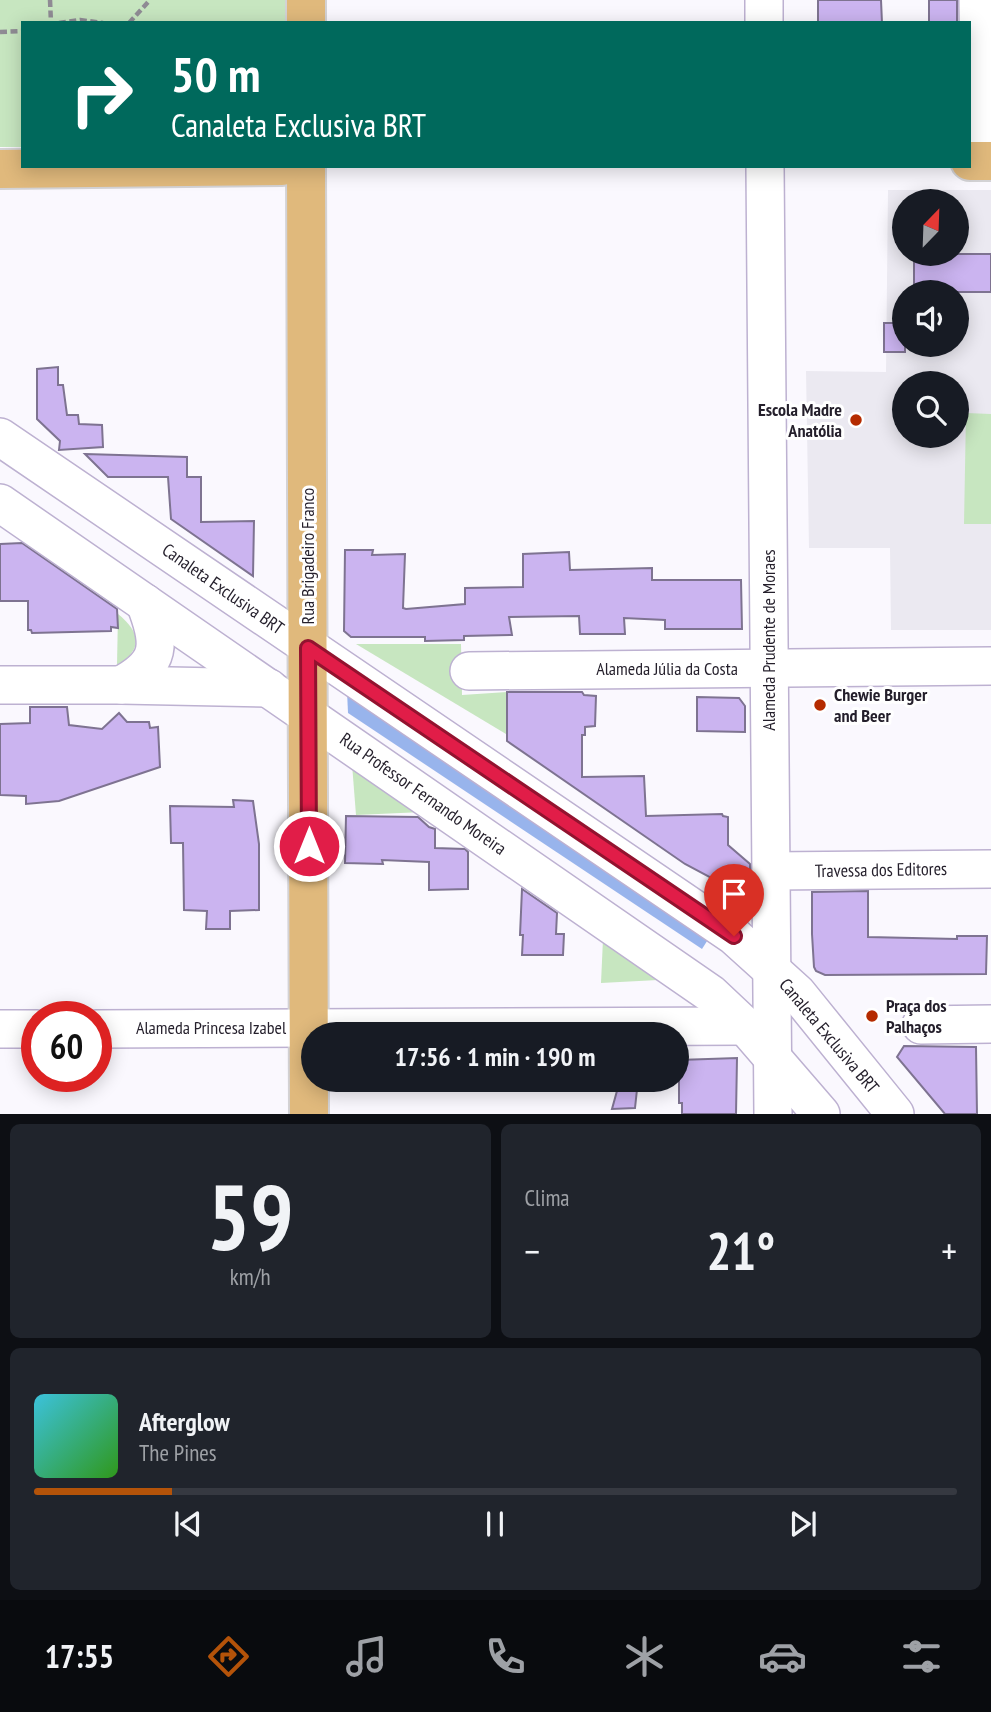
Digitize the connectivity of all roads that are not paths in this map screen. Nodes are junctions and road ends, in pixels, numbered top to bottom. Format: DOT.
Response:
graph roads {
  1 [pos="306,0"];
  2 [pos="764,0"];
  3 [pos="978,0"];
  4 [pos="306,21"];
  5 [pos="764,21"];
  6 [pos="980,161"];
  7 [pos="94,168"];
  8 [pos="306,168"];
  9 [pos="765,168"];
  10 [pos="0,169"];
  11 [pos="0,437"];
  12 [pos="0,503"];
  13 [pos="145,603"];
  14 [pos="308,648"];
  15 [pos="991,666"];
  16 [pos="769,668"];
  17 [pos="469,671"];
  18 [pos="0,685"];
  19 [pos="121,685"];
  20 [pos="268,688"];
  21 [pos="309,716"];
  22 [pos="991,869"];
  23 [pos="771,871"];
  24 [pos="772,970"];
  25 [pos="309,1022"];
  26 [pos="991,1024"];
  27 [pos="921,1025"];
  28 [pos="689,1026"];
  29 [pos="745,1026"];
  30 [pos="301,1028"];
  31 [pos="21,1029"];
  32 [pos="112,1029"];
  33 [pos="0,1030"];
  34 [pos="772,1057"];
  35 [pos="309,1092"];
  36 [pos="309,1114"];
  37 [pos="773,1114"];
  38 [pos="821,1114"];
  39 [pos="895,1114"];
  1 -- 4 [label="main road"];
  2 -- 5 [label="street"];
  3 -- 6 [label="street"];
  7 -- 10 [label="main road"];
  8 -- 14 [label="main road, Rua Brigadeiro Franco"];
  9 -- 16 [label="street, Alameda Prudente de Moraes"];
  11 -- 14 [label="street, Canaleta Exclusiva BRT"];
  12 -- 13 [label="street, Rua Professor Fernando Moreira"];
  13 -- 19 [label="street"];
  13 -- 20 [label="street, Rua Professor Fernando Moreira"];
  14 -- 21 [label="main road, Rua Brigadeiro Franco"];
  14 -- 24 [label="street, Canaleta Exclusiva BRT"];
  15 -- 16 [label="street, Alameda Júlia da Costa"];
  16 -- 17 [label="street, Alameda Júlia da Costa"];
  16 -- 23 [label="street, Alameda Prudente de Moraes"];
  18 -- 19 [label="street"];
  19 -- 20 [label="street"];
  20 -- 21 [label="street, Rua Professor Fernando Moreira"];
  21 -- 25 [label="main road, Rua Brigadeiro Franco"];
  21 -- 29 [label="street, Rua Professor Fernando Moreira"];
  22 -- 23 [label="street, Travessa dos Editores"];
  23 -- 24 [label="street, Alameda Prudente de Moraes"];
  24 -- 34 [label="street, Alameda Prudente de Moraes"];
  24 -- 39 [label="street, Canaleta Exclusiva BRT"];
  26 -- 27 [label="street"];
  28 -- 29 [label="street, Alameda Princesa Izabel"];
  29 -- 34 [label="street, Rua Professor Fernando Moreira"];
  30 -- 32 [label="street, Alameda Princesa Izabel"];
  31 -- 33 [label="street"];
  34 -- 37 [label="street, Alameda Prudente de Moraes"];
  34 -- 38 [label="street, Rua Professor Fernando Moreira"];
  35 -- 36 [label="main road, Rua Brigadeiro Franco"];
}
